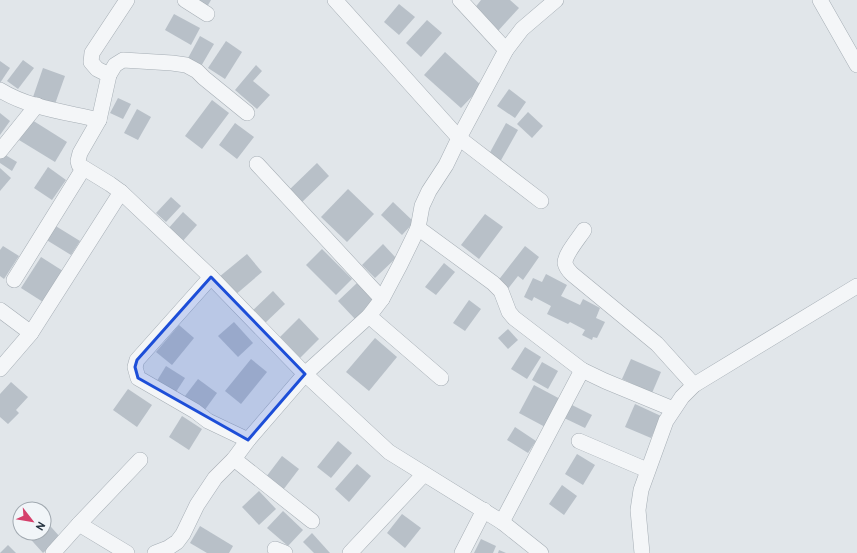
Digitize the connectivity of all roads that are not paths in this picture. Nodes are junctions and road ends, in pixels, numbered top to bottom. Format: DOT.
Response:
graph roads {
  1 [pos="127,0"];
  2 [pos="185,0"];
  3 [pos="335,0"];
  4 [pos="460,0"];
  5 [pos="555,0"];
  6 [pos="820,0"];
  7 [pos="207,14"];
  8 [pos="506,50"];
  9 [pos="857,65"];
  10 [pos="108,75"];
  11 [pos="0,90"];
  12 [pos="37,105"];
  13 [pos="247,113"];
  14 [pos="99,120"];
  15 [pos="459,138"];
  16 [pos="0,151"];
  17 [pos="257,164"];
  18 [pos="83,169"];
  19 [pos="121,192"];
  20 [pos="541,201"];
  21 [pos="418,228"];
  22 [pos="584,230"];
  23 [pos="211,277"];
  24 [pos="14,280"];
  25 [pos="857,286"];
  26 [pos="382,299"];
  27 [pos="0,310"];
  28 [pos="369,316"];
  29 [pos="31,333"];
  30 [pos="0,369"];
  31 [pos="582,370"];
  32 [pos="305,374"];
  33 [pos="441,378"];
  34 [pos="694,386"];
  35 [pos="673,409"];
  36 [pos="248,440"];
  37 [pos="579,441"];
  38 [pos="234,459"];
  39 [pos="140,460"];
  40 [pos="647,470"];
  41 [pos="424,474"];
  42 [pos="484,510"];
  43 [pos="312,521"];
  44 [pos="502,522"];
  45 [pos="79,524"];
  46 [pos="53,553"];
  47 [pos="127,553"];
  48 [pos="156,553"];
  49 [pos="350,553"];
  50 [pos="462,553"];
  51 [pos="541,553"];
  52 [pos="642,553"];
  1 -- 10 [label="street"];
  2 -- 7 [label="street"];
  3 -- 15 [label="street"];
  4 -- 8 [label="street"];
  5 -- 8 [label="street"];
  6 -- 9 [label="street"];
  8 -- 15 [label="street"];
  10 -- 13 [label="street"];
  10 -- 14 [label="street"];
  11 -- 12 [label="street"];
  12 -- 14 [label="street"];
  12 -- 16 [label="street"];
  14 -- 18 [label="street"];
  15 -- 20 [label="street"];
  15 -- 21 [label="street"];
  17 -- 26 [label="street"];
  18 -- 19 [label="street"];
  18 -- 24 [label="street"];
  19 -- 23 [label="street"];
  19 -- 29 [label="street"];
  21 -- 26 [label="street"];
  21 -- 31 [label="street"];
  22 -- 34 [label="street"];
  23 -- 32 [label="street"];
  23 -- 36 [label="street"];
  25 -- 34 [label="street"];
  26 -- 28 [label="street"];
  27 -- 29 [label="street"];
  28 -- 32 [label="street"];
  28 -- 33 [label="street"];
  29 -- 30 [label="street"];
  31 -- 35 [label="street"];
  31 -- 44 [label="street"];
  32 -- 36 [label="street"];
  32 -- 41 [label="street"];
  34 -- 35 [label="street"];
  35 -- 40 [label="street"];
  36 -- 38 [label="street"];
  37 -- 40 [label="street"];
  38 -- 43 [label="street"];
  38 -- 48 [label="street"];
  39 -- 45 [label="street"];
  40 -- 52 [label="street"];
  41 -- 42 [label="street"];
  41 -- 49 [label="street"];
  42 -- 44 [label="street"];
  42 -- 50 [label="street"];
  44 -- 51 [label="street"];
  45 -- 46 [label="street"];
  45 -- 47 [label="street"];
}
